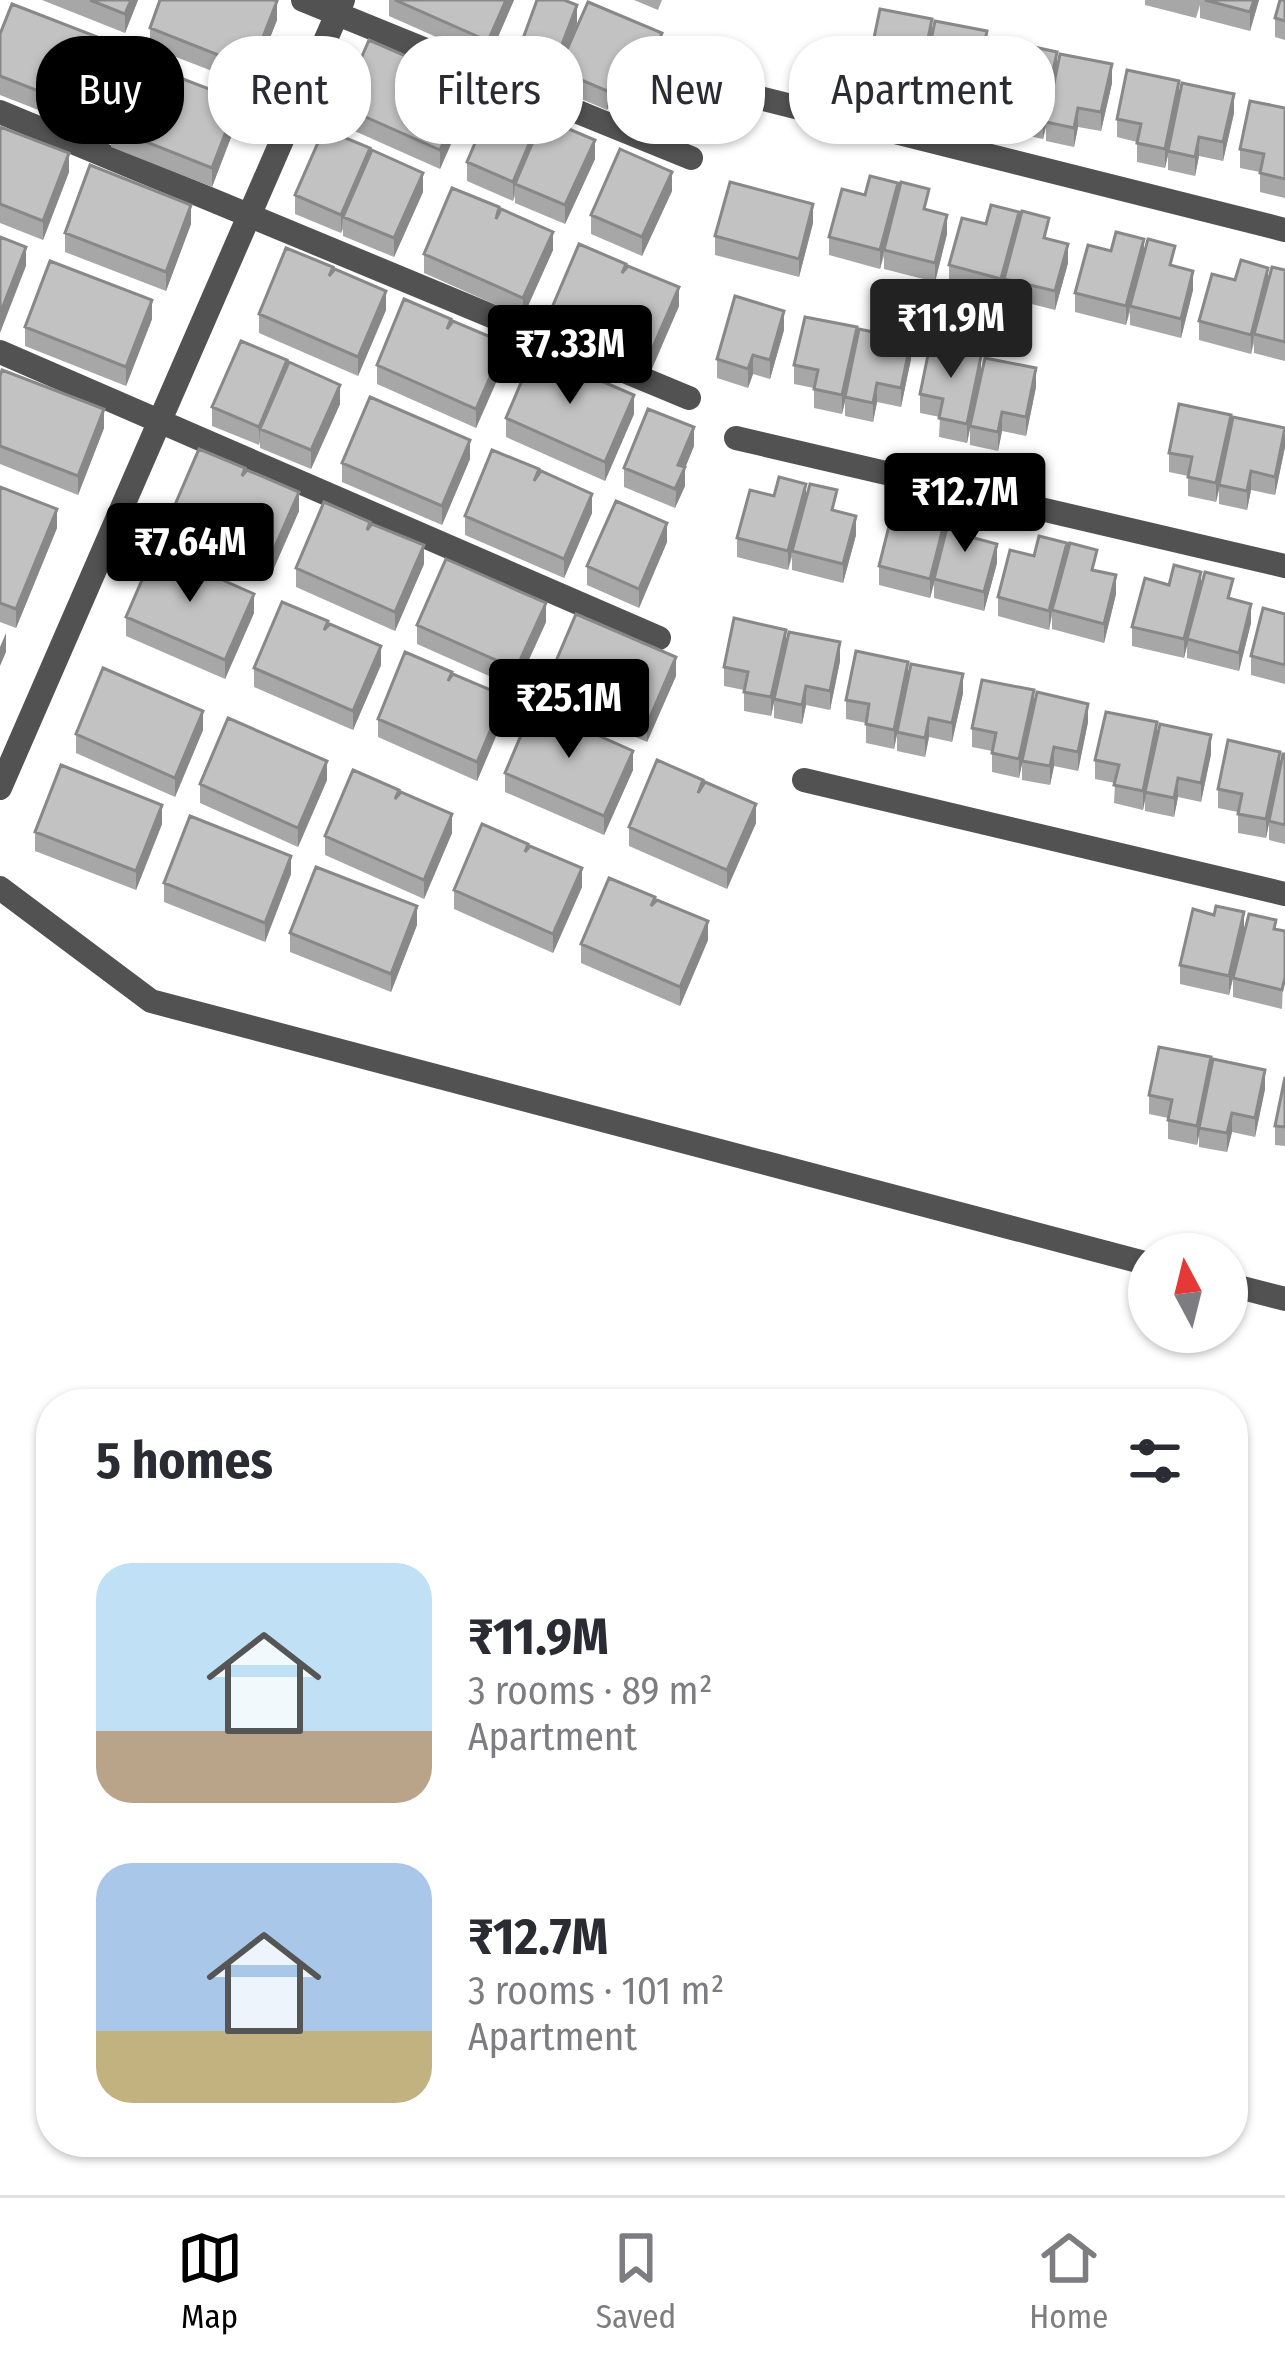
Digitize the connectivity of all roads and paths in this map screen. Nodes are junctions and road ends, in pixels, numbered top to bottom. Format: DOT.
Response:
graph roads {
  1 [pos="303,0"];
  2 [pos="340,7"];
  3 [pos="765,99"];
  4 [pos="0,112"];
  5 [pos="691,158"];
  6 [pos="249,215"];
  7 [pos="1285,230"];
  8 [pos="0,352"];
  9 [pos="689,398"];
  10 [pos="162,424"];
  11 [pos="736,438"];
  12 [pos="1285,566"];
  13 [pos="659,638"];
  14 [pos="804,781"];
  15 [pos="0,788"];
  16 [pos="0,889"];
  17 [pos="1285,894"];
  18 [pos="1128,1258"];
  19 [pos="1248,1289"];
  20 [pos="1285,1299"];
  1 -- 2 [label="street"];
  2 -- 5 [label="street"];
  2 -- 6 [label="street"];
  3 -- 7 [label="street"];
  4 -- 6 [label="street"];
  6 -- 9 [label="street"];
  6 -- 10 [label="street"];
  8 -- 10 [label="street"];
  10 -- 13 [label="street"];
  10 -- 15 [label="street"];
  11 -- 12 [label="street"];
  14 -- 17 [label="street"];
  16 -- 18 [label="street"];
  19 -- 20 [label="street"];
}
